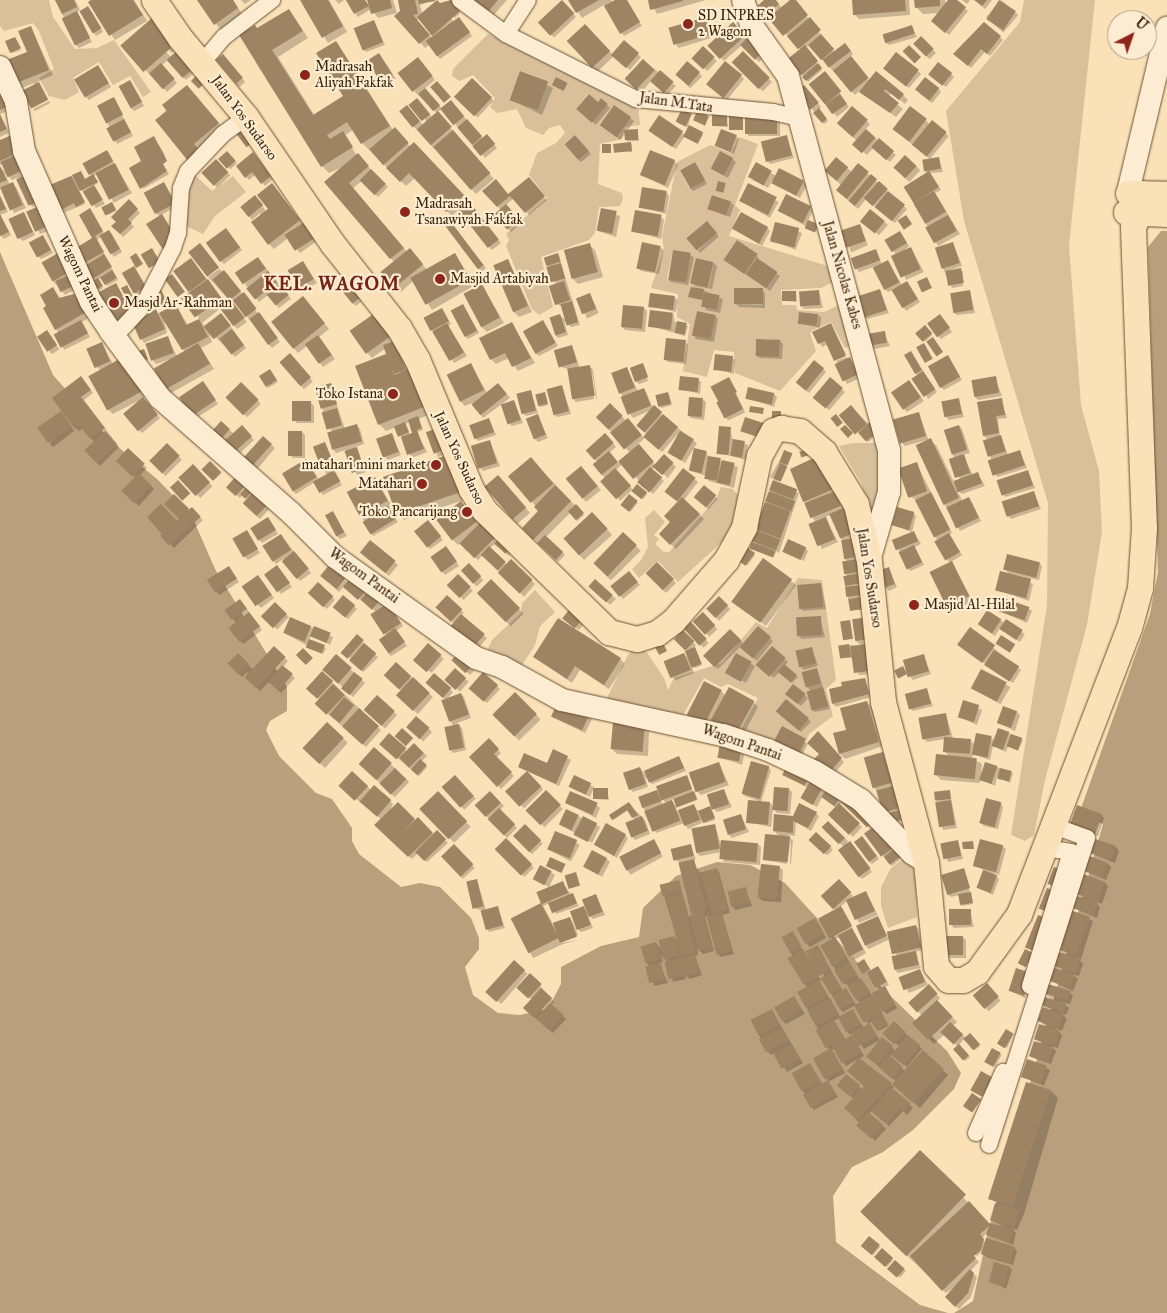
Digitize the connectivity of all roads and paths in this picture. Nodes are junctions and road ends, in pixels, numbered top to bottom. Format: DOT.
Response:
graph roads {
  1 [pos="154,0"];
  2 [pos="272,0"];
  3 [pos="460,0"];
  4 [pos="528,0"];
  5 [pos="743,0"];
  6 [pos="1167,28"];
  7 [pos="506,34"];
  8 [pos="202,63"];
  9 [pos="0,67"];
  10 [pos="1167,76"];
  11 [pos="246,117"];
  12 [pos="799,118"];
  13 [pos="1167,194"];
  14 [pos="1134,207"];
  15 [pos="1167,214"];
  16 [pos="114,337"];
  17 [pos="869,561"];
  18 [pos="1050,837"];
  19 [pos="926,862"];
  20 [pos="1044,962"];
  21 [pos="1010,1068"];
  22 [pos="976,1134"];
  23 [pos="989,1145"];
  1 -- 8 [label="main road, Jalan Yos Sudarso"];
  2 -- 8 [label="street"];
  3 -- 7 [label="street, Jalan M.Tata"];
  4 -- 7 [label="street"];
  5 -- 12 [label="street, Jalan Nicolas Kabes"];
  6 -- 14 [label="street"];
  7 -- 12 [label="street, Jalan M.Tata"];
  8 -- 11 [label="main road, Jalan Yos Sudarso"];
  9 -- 16 [label="street, Wagom Pantai"];
  10 -- 14 [label="street"];
  11 -- 16 [label="street"];
  11 -- 17 [label="main road, Jalan Yos Sudarso"];
  12 -- 17 [label="street, Jalan Nicolas Kabes"];
  13 -- 14 [label="main road"];
  14 -- 15 [label="main road"];
  14 -- 18 [label="main road, Jalan Yos Sudarso"];
  16 -- 19 [label="street, Wagom Pantai"];
  17 -- 19 [label="main road, Jalan Yos Sudarso"];
  18 -- 19 [label="main road, Jalan Yos Sudarso"];
  18 -- 20 [label="street"];
  18 -- 20 [label="street"];
  20 -- 21 [label="street"];
  21 -- 22 [label="street"];
  21 -- 23 [label="street"];
}
